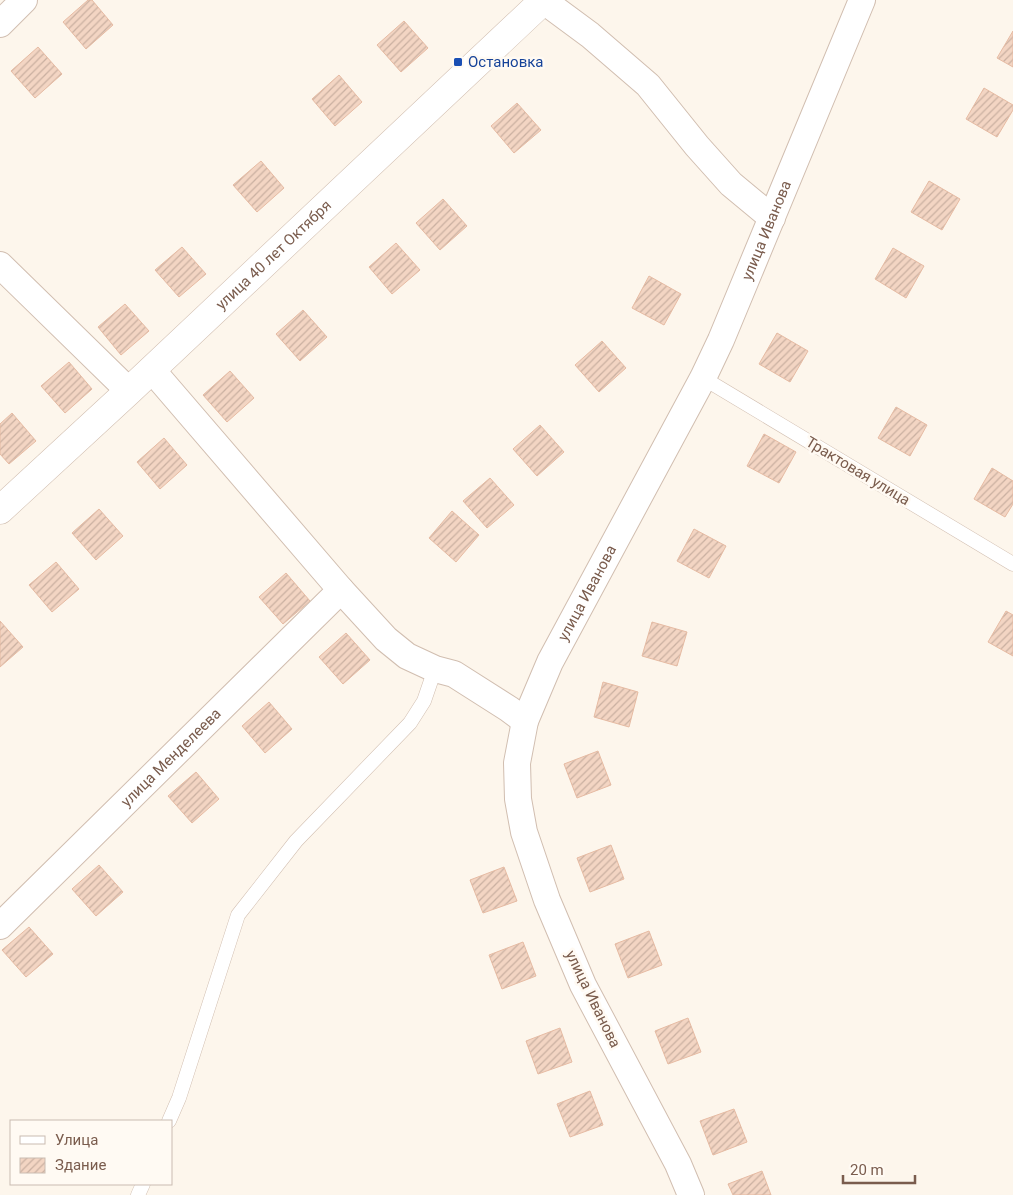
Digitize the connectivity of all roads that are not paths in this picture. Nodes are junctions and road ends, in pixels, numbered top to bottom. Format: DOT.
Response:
graph roads {
  1 [pos="24,0"];
  2 [pos="544,0"];
  3 [pos="862,0"];
  4 [pos="0,24"];
  5 [pos="772,218"];
  6 [pos="0,265"];
  7 [pos="152,370"];
  8 [pos="703,378"];
  9 [pos="129,391"];
  10 [pos="0,510"];
  11 [pos="1013,564"];
  12 [pos="341,590"];
  13 [pos="435,669"];
  14 [pos="525,721"];
  15 [pos="0,926"];
  16 [pos="169,1120"];
  17 [pos="691,1195"];
  1 -- 4 [label="street"];
  2 -- 5 [label="street"];
  2 -- 7 [label="street, улица 40 лет Октября"];
  3 -- 5 [label="street, улица Иванова"];
  5 -- 8 [label="street, улица Иванова"];
  6 -- 9 [label="street"];
  7 -- 9 [label="street, улица 40 лет Октября"];
  7 -- 12 [label="street"];
  8 -- 11 [label="lane, Трактовая улица"];
  8 -- 14 [label="street, улица Иванова"];
  9 -- 10 [label="street, улица 40 лет Октября"];
  12 -- 13 [label="street"];
  12 -- 15 [label="street, улица Менделеева"];
  13 -- 14 [label="street"];
  13 -- 16 [label="lane"];
  14 -- 17 [label="street, улица Иванова"];
}
